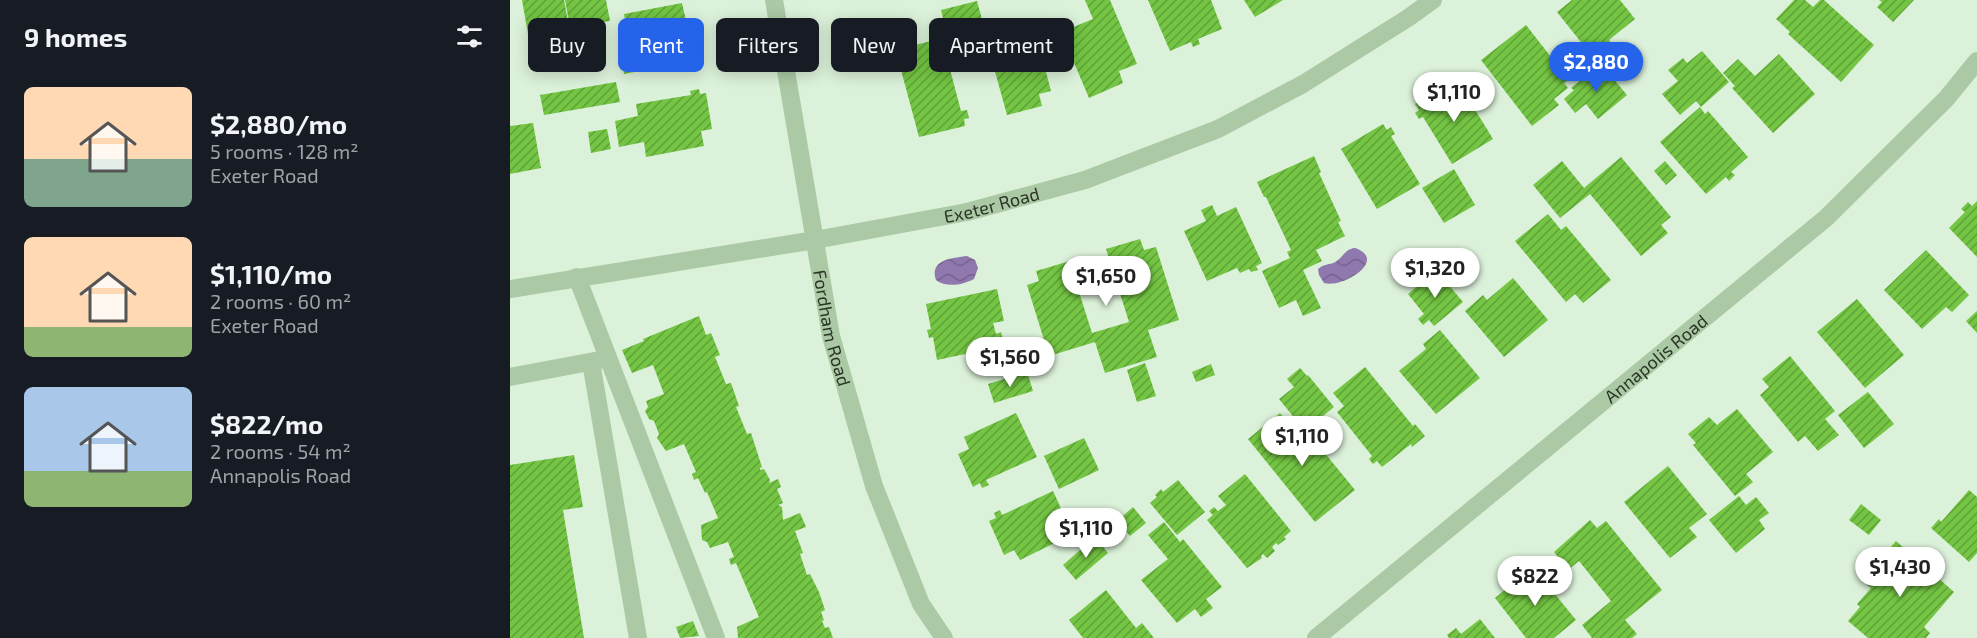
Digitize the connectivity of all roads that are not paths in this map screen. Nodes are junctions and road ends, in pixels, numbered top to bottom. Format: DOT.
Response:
graph roads {
  1 [pos="774,0"];
  2 [pos="1433,0"];
  3 [pos="1977,61"];
  4 [pos="815,240"];
  5 [pos="577,278"];
  6 [pos="510,289"];
  7 [pos="599,360"];
  8 [pos="510,377"];
  9 [pos="638,638"];
  10 [pos="716,638"];
  11 [pos="944,638"];
  12 [pos="1316,638"];
  1 -- 4 [label="street, Fordham Road"];
  2 -- 4 [label="street, Exeter Road"];
  3 -- 12 [label="street, Annapolis Road"];
  4 -- 5 [label="street, Exeter Road"];
  4 -- 11 [label="street, Fordham Road"];
  5 -- 6 [label="street, Exeter Road"];
  5 -- 7 [label="street"];
  7 -- 8 [label="street"];
  7 -- 9 [label="street"];
  7 -- 10 [label="street"];
}
